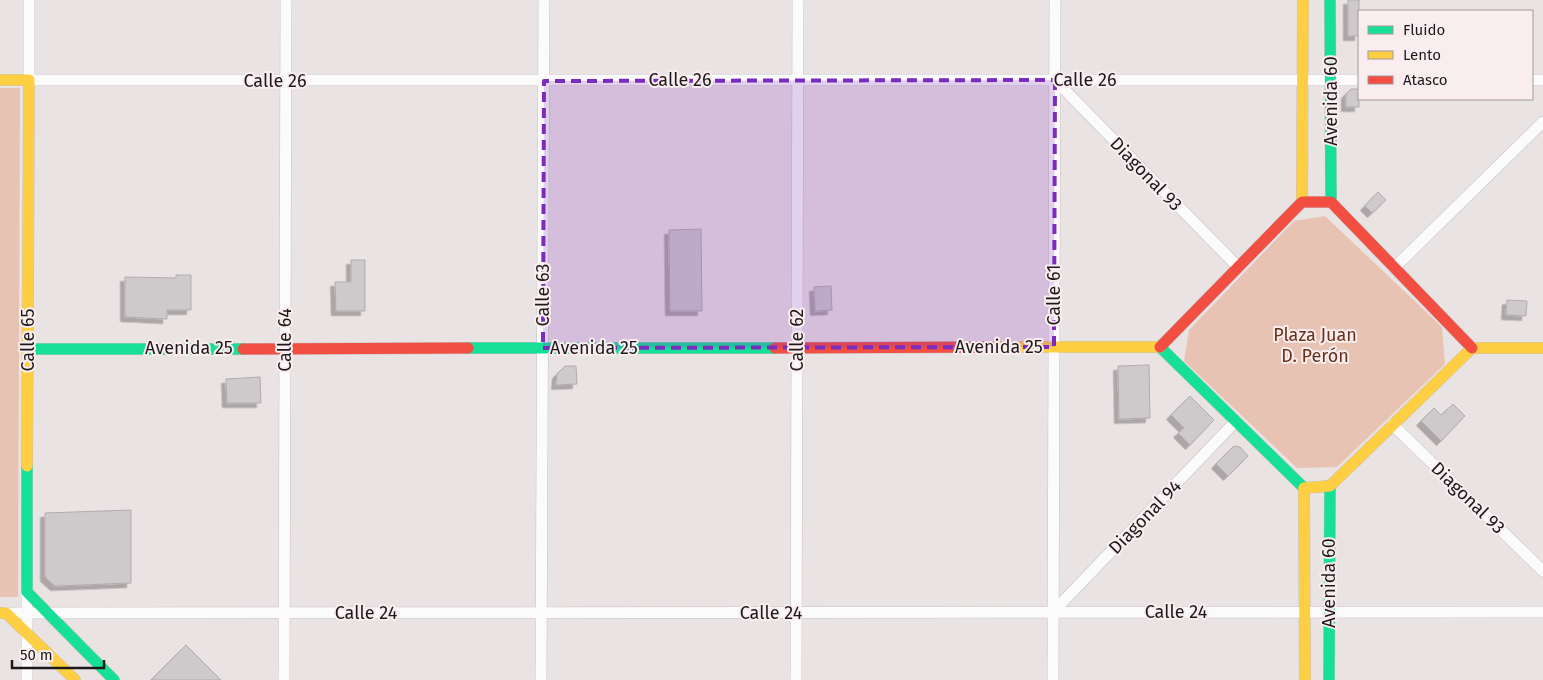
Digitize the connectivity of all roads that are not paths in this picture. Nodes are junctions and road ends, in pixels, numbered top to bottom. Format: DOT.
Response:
graph roads {
  1 [pos="29,0"];
  2 [pos="286,0"];
  3 [pos="544,0"];
  4 [pos="798,0"];
  5 [pos="1055,0"];
  6 [pos="1303,0"];
  7 [pos="1330,0"];
  8 [pos="0,80"];
  9 [pos="29,80"];
  10 [pos="798,80"];
  11 [pos="1055,80"];
  12 [pos="1303,80"];
  13 [pos="1330,80"];
  14 [pos="1358,80"];
  15 [pos="286,81"];
  16 [pos="544,81"];
  17 [pos="1543,122"];
  18 [pos="1302,202"];
  19 [pos="1331,202"];
  20 [pos="1238,267"];
  21 [pos="1394,268"];
  22 [pos="1160,347"];
  23 [pos="28,348"];
  24 [pos="285,348"];
  25 [pos="543,348"];
  26 [pos="797,348"];
  27 [pos="1054,348"];
  28 [pos="1472,348"];
  29 [pos="1543,348"];
  30 [pos="1236,421"];
  31 [pos="1392,424"];
  32 [pos="1330,486"];
  33 [pos="1304,488"];
  34 [pos="1543,572"];
  35 [pos="27,592"];
  36 [pos="1053,612"];
  37 [pos="1305,612"];
  38 [pos="1329,612"];
  39 [pos="1543,612"];
  40 [pos="3,613"];
  41 [pos="27,613"];
  42 [pos="48,613"];
  43 [pos="284,613"];
  44 [pos="542,613"];
  45 [pos="796,613"];
  46 [pos="27,632"];
  47 [pos="27,680"];
  48 [pos="75,680"];
  49 [pos="114,680"];
  50 [pos="284,680"];
  51 [pos="542,680"];
  52 [pos="796,680"];
  53 [pos="1053,680"];
  54 [pos="1305,680"];
  55 [pos="1329,680"];
  1 -- 9 [label="street, Calle 65"];
  2 -- 15 [label="street, Calle 64"];
  3 -- 16 [label="street, Calle 63"];
  4 -- 10 [label="street, Calle 62"];
  5 -- 11 [label="street, Calle 61"];
  6 -- 12 [label="main road, Avenida 60"];
  7 -- 13 [label="main road, Avenida 60"];
  8 -- 9 [label="main road, Calle 26"];
  9 -- 15 [label="street, Calle 26"];
  9 -- 23 [label="main road, Calle 65"];
  10 -- 11 [label="street, Calle 26"];
  10 -- 16 [label="street, Calle 26"];
  10 -- 26 [label="street, Calle 62"];
  11 -- 12 [label="street, Calle 26"];
  11 -- 20 [label="street, Diagonal 93"];
  11 -- 27 [label="street, Calle 61"];
  12 -- 13 [label="street, Calle 26"];
  12 -- 18 [label="main road, Avenida 60"];
  13 -- 14 [label="street, Calle 26"];
  13 -- 19 [label="main road, Avenida 60"];
  15 -- 16 [label="street, Calle 26"];
  15 -- 24 [label="street, Calle 64"];
  16 -- 25 [label="street, Calle 63"];
  17 -- 21 [label="street"];
  18 -- 19 [label="main road"];
  18 -- 20 [label="main road"];
  19 -- 21 [label="main road"];
  20 -- 22 [label="main road"];
  21 -- 28 [label="main road"];
  22 -- 27 [label="main road, Avenida 25"];
  22 -- 30 [label="main road"];
  23 -- 24 [label="main road, Avenida 25"];
  23 -- 35 [label="main road, Calle 65"];
  24 -- 25 [label="main road, Avenida 25"];
  24 -- 43 [label="street, Calle 64"];
  25 -- 26 [label="main road, Avenida 25"];
  25 -- 44 [label="street, Calle 63"];
  26 -- 27 [label="main road, Avenida 25"];
  26 -- 45 [label="street, Calle 62"];
  27 -- 36 [label="street, Calle 61"];
  28 -- 29 [label="main road"];
  28 -- 31 [label="main road"];
  30 -- 33 [label="main road"];
  30 -- 36 [label="street, Diagonal 94"];
  31 -- 32 [label="main road"];
  31 -- 34 [label="street, Diagonal 93"];
  32 -- 33 [label="main road"];
  32 -- 38 [label="main road, Avenida 60"];
  33 -- 37 [label="main road, Avenida 60"];
  35 -- 41 [label="street, Calle 65"];
  35 -- 42 [label="main road"];
  36 -- 37 [label="street, Calle 24"];
  36 -- 45 [label="street, Calle 24"];
  36 -- 53 [label="street, Calle 61"];
  37 -- 38 [label="street, Calle 24"];
  37 -- 54 [label="main road, Avenida 60"];
  38 -- 39 [label="street, Calle 24"];
  38 -- 55 [label="main road, Avenida 60"];
  40 -- 41 [label="street, Calle 24"];
  40 -- 46 [label="main road"];
  41 -- 42 [label="street, Calle 24"];
  41 -- 46 [label="street, Calle 65"];
  42 -- 43 [label="street, Calle 24"];
  42 -- 49 [label="main road"];
  43 -- 44 [label="street, Calle 24"];
  43 -- 50 [label="street, Calle 64"];
  44 -- 45 [label="street, Calle 24"];
  44 -- 51 [label="street, Calle 63"];
  45 -- 52 [label="street, Calle 62"];
  46 -- 47 [label="street, Calle 65"];
  46 -- 48 [label="main road"];
}
